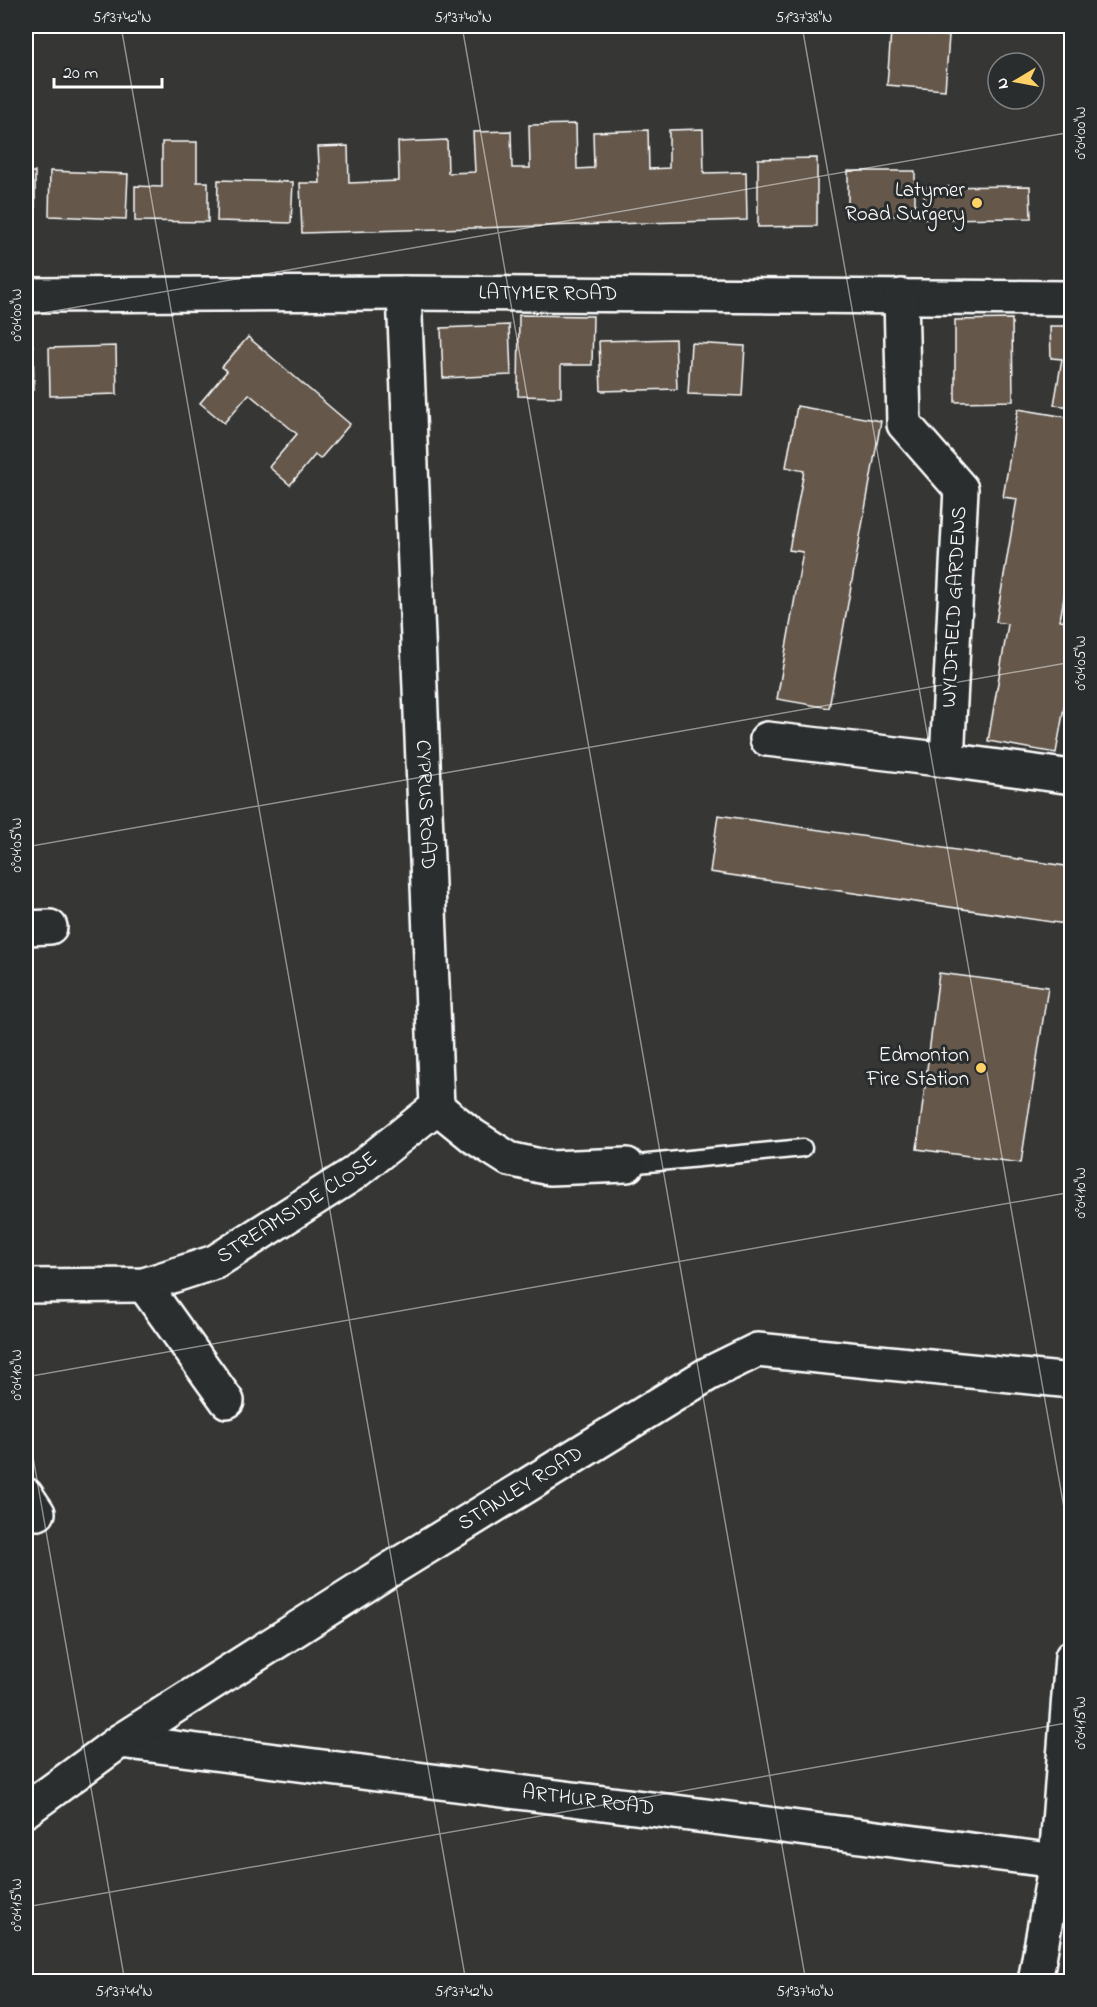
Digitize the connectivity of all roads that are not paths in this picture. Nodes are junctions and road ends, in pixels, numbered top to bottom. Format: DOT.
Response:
graph roads {
  1 [pos="404,293"];
  2 [pos="26,295"];
  3 [pos="901,296"];
  4 [pos="1071,297"];
  5 [pos="767,739"];
  6 [pos="946,760"];
  7 [pos="1071,777"];
  8 [pos="437,1107"];
  9 [pos="803,1148"];
  10 [pos="627,1165"];
  11 [pos="144,1285"];
  12 [pos="26,1286"];
  13 [pos="1071,1381"];
  14 [pos="227,1401"];
  15 [pos="1071,1657"];
  16 [pos="120,1741"];
  17 [pos="26,1810"];
  18 [pos="1056,1861"];
  19 [pos="1035,1982"];
  1 -- 2 [label="street, LATYMER ROAD"];
  1 -- 3 [label="street, LATYMER ROAD"];
  1 -- 8 [label="street, CYPRUS ROAD"];
  3 -- 4 [label="street, LATYMER ROAD"];
  3 -- 6 [label="street, WYLDFIELD GARDENS"];
  5 -- 6 [label="street"];
  6 -- 7 [label="street"];
  8 -- 10 [label="street"];
  8 -- 11 [label="street, STREAMSIDE CLOSE"];
  9 -- 10 [label="lane"];
  11 -- 12 [label="street, STREAMSIDE CLOSE"];
  11 -- 14 [label="street"];
  13 -- 16 [label="street, STANLEY ROAD"];
  15 -- 18 [label="street"];
  16 -- 17 [label="street, STANLEY ROAD"];
  16 -- 18 [label="street, ARTHUR ROAD"];
  18 -- 19 [label="street"];
}
